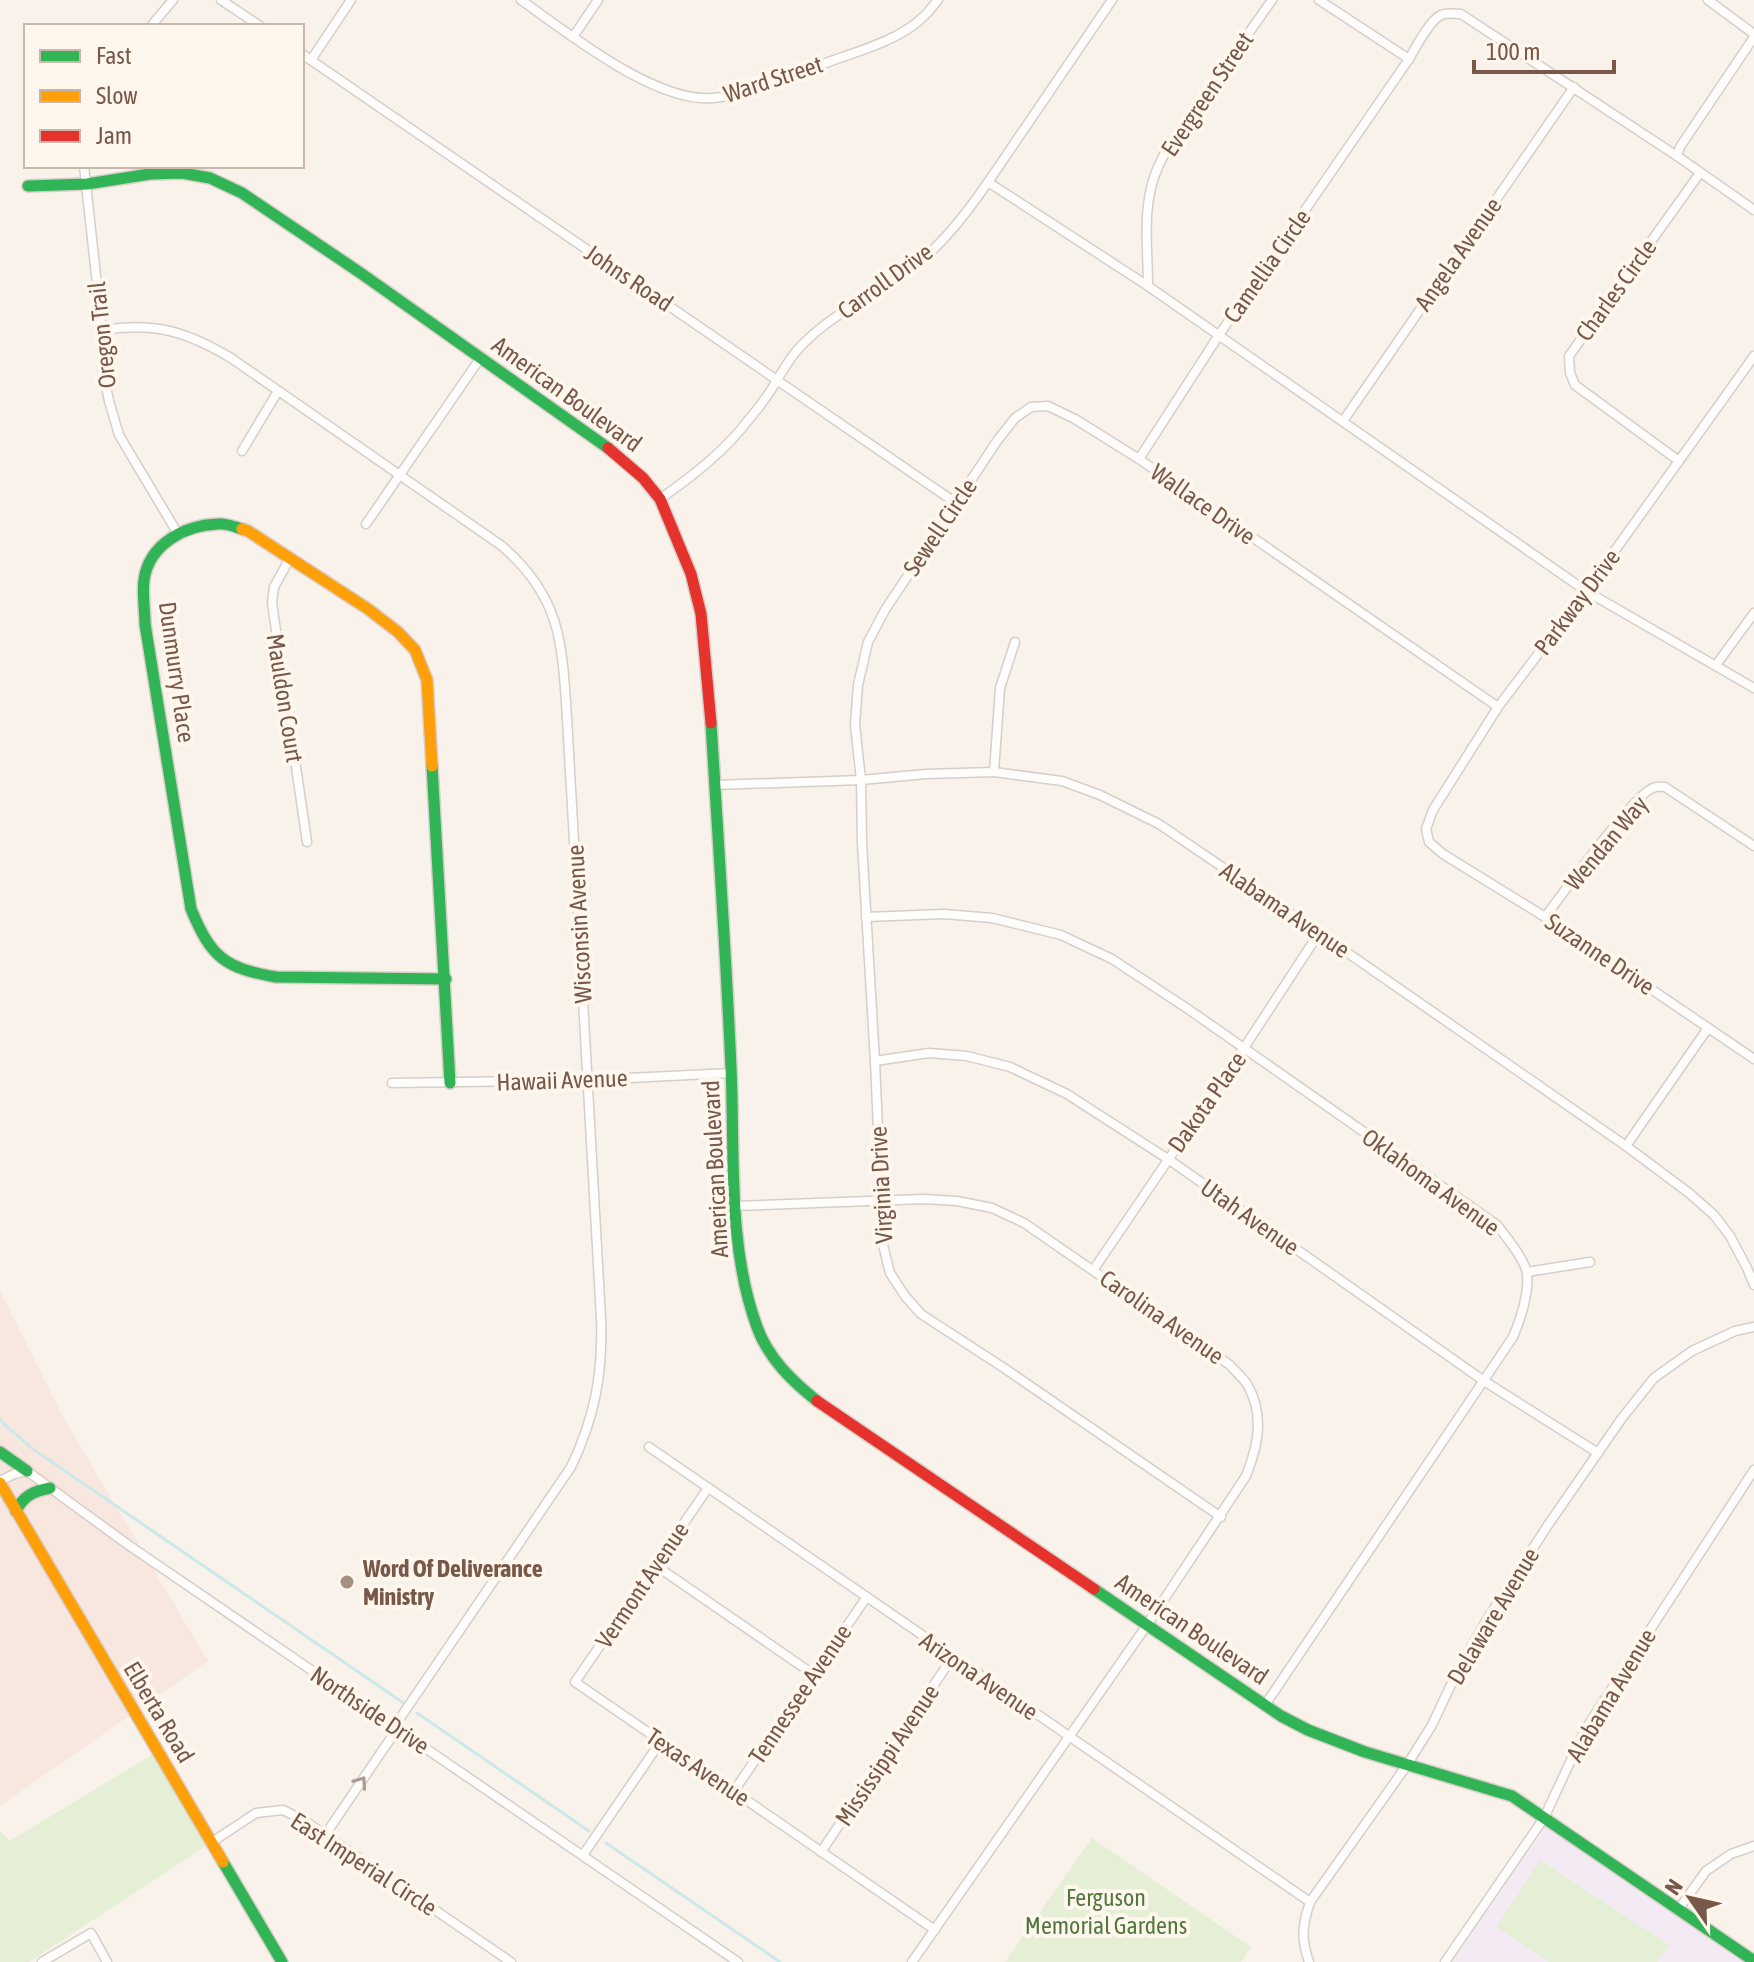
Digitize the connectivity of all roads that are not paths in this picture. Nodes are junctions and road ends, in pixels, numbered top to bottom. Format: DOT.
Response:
graph roads {
  1 [pos="173,0"];
  2 [pos="221,0"];
  3 [pos="351,0"];
  4 [pos="521,0"];
  5 [pos="598,0"];
  6 [pos="938,0"];
  7 [pos="1112,0"];
  8 [pos="1272,0"];
  9 [pos="1319,0"];
  10 [pos="1708,0"];
  11 [pos="153,24"];
  12 [pos="257,24"];
  13 [pos="1754,35"];
  14 [pos="573,37"];
  15 [pos="304,55"];
  16 [pos="1409,59"];
  17 [pos="311,60"];
  18 [pos="1574,87"];
  19 [pos="1677,156"];
  20 [pos="84,168"];
  21 [pos="1700,173"];
  22 [pos="988,182"];
  23 [pos="87,184"];
  24 [pos="28,186"];
  25 [pos="1754,210"];
  26 [pos="1148,286"];
  27 [pos="102,330"];
  28 [pos="1219,335"];
  29 [pos="1754,356"];
  30 [pos="481,357"];
  31 [pos="778,380"];
  32 [pos="278,391"];
  33 [pos="1343,421"];
  34 [pos="242,451"];
  35 [pos="1139,459"];
  36 [pos="1679,461"];
  37 [pos="399,474"];
  38 [pos="660,499"];
  39 [pos="956,503"];
  40 [pos="366,524"];
  41 [pos="178,534"];
  42 [pos="290,558"];
  43 [pos="1586,591"];
  44 [pos="1754,613"];
  45 [pos="1015,642"];
  46 [pos="1716,665"];
  47 [pos="1754,688"];
  48 [pos="1498,707"];
  49 [pos="994,772"];
  50 [pos="861,780"];
  51 [pos="715,785"];
  52 [pos="307,842"];
  53 [pos="1754,846"];
  54 [pos="1443,854"];
  55 [pos="866,917"];
  56 [pos="1545,917"];
  57 [pos="1319,933"];
  58 [pos="446,979"];
  59 [pos="1708,1028"];
  60 [pos="1244,1048"];
  61 [pos="1754,1059"];
  62 [pos="875,1061"];
  63 [pos="731,1073"];
  64 [pos="588,1080"];
  65 [pos="392,1083"];
  66 [pos="450,1083"];
  67 [pos="1626,1146"];
  68 [pos="1168,1159"];
  69 [pos="881,1201"];
  70 [pos="736,1206"];
  71 [pos="1590,1262"];
  72 [pos="1094,1269"];
  73 [pos="1527,1272"];
  74 [pos="1754,1285"];
  75 [pos="1754,1327"];
  76 [pos="1484,1381"];
  77 [pos="649,1447"];
  78 [pos="0,1452"];
  79 [pos="1598,1453"];
  80 [pos="1754,1470"];
  81 [pos="27,1471"];
  82 [pos="0,1482"];
  83 [pos="50,1488"];
  84 [pos="708,1488"];
  85 [pos="16,1511"];
  86 [pos="1221,1517"];
  87 [pos="655,1565"];
  88 [pos="866,1598"];
  89 [pos="1147,1625"];
  90 [pos="952,1658"];
  91 [pos="813,1674"];
  92 [pos="575,1682"];
  93 [pos="1265,1705"];
  94 [pos="396,1728"];
  95 [pos="1068,1737"];
  96 [pos="661,1741"];
  97 [pos="1407,1765"];
  98 [pos="734,1791"];
  99 [pos="1544,1818"];
  100 [pos="325,1835"];
  101 [pos="212,1842"];
  102 [pos="1754,1846"];
  103 [pos="821,1852"];
  104 [pos="583,1855"];
  105 [pos="1310,1902"];
  106 [pos="1678,1910"];
  107 [pos="935,1930"];
  108 [pos="1754,1961"];
  109 [pos="42,1962"];
  110 [pos="107,1962"];
  111 [pos="282,1962"];
  112 [pos="511,1962"];
  113 [pos="738,1962"];
  114 [pos="912,1962"];
  115 [pos="1309,1962"];
  116 [pos="1445,1962"];
  1 -- 11 [label="street"];
  2 -- 12 [label="street"];
  3 -- 17 [label="street"];
  4 -- 14 [label="street, Ward Street"];
  5 -- 14 [label="street"];
  6 -- 14 [label="street, Ward Street"];
  7 -- 22 [label="street, Carroll Drive"];
  8 -- 26 [label="street, Evergreen Street"];
  9 -- 16 [label="street"];
  10 -- 13 [label="street"];
  13 -- 19 [label="street"];
  15 -- 17 [label="street, Johns Road"];
  16 -- 18 [label="street, Camellia Circle"];
  16 -- 28 [label="street, Camellia Circle"];
  17 -- 31 [label="street, Johns Road"];
  18 -- 19 [label="street, Camellia Circle"];
  18 -- 33 [label="street, Angela Avenue"];
  19 -- 21 [label="street, Camellia Circle"];
  20 -- 23 [label="street, Oregon Trail"];
  21 -- 25 [label="street, Camellia Circle"];
  21 -- 36 [label="street, Charles Circle"];
  22 -- 26 [label="street"];
  22 -- 31 [label="street, Carroll Drive"];
  23 -- 24 [label="street, American Boulevard"];
  23 -- 27 [label="street, Oregon Trail"];
  23 -- 30 [label="street, American Boulevard"];
  26 -- 28 [label="street"];
  27 -- 32 [label="street, Wisconsin Avenue"];
  27 -- 41 [label="street, Oregon Trail"];
  28 -- 33 [label="street, Camellia Circle"];
  28 -- 35 [label="street, Wallace Drive"];
  29 -- 36 [label="street, Parkway Drive"];
  30 -- 37 [label="street"];
  30 -- 38 [label="street, American Boulevard"];
  31 -- 38 [label="street, Carroll Drive"];
  31 -- 39 [label="street, Johns Road"];
  32 -- 34 [label="street"];
  32 -- 37 [label="street, Wisconsin Avenue"];
  33 -- 43 [label="street, Camellia Circle"];
  35 -- 39 [label="street, Sewell Circle"];
  35 -- 48 [label="street, Wallace Drive"];
  36 -- 43 [label="street, Parkway Drive"];
  37 -- 40 [label="street"];
  37 -- 64 [label="street, Wisconsin Avenue"];
  38 -- 51 [label="street, American Boulevard"];
  39 -- 50 [label="street, Sewell Circle"];
  41 -- 42 [label="street"];
  41 -- 58 [label="street, Dunmurry Place"];
  42 -- 52 [label="street, Mauldon Court"];
  42 -- 58 [label="street"];
  43 -- 46 [label="street, Camellia Circle"];
  43 -- 48 [label="street, Parkway Drive"];
  44 -- 46 [label="street"];
  45 -- 49 [label="street"];
  46 -- 47 [label="street, Camellia Circle"];
  48 -- 54 [label="street, Parkway Drive"];
  49 -- 50 [label="street, Alabama Avenue"];
  49 -- 57 [label="street, Alabama Avenue"];
  50 -- 51 [label="street, Alabama Avenue"];
  50 -- 55 [label="street, Virginia Drive"];
  51 -- 63 [label="street, American Boulevard"];
  53 -- 56 [label="street, Wendan Way"];
  54 -- 56 [label="street, Suzanne Drive"];
  55 -- 60 [label="street, Oklahoma Avenue"];
  55 -- 62 [label="street, Virginia Drive"];
  56 -- 59 [label="street, Suzanne Drive"];
  57 -- 60 [label="street, Dakota Place"];
  57 -- 67 [label="street, Alabama Avenue"];
  58 -- 66 [label="street"];
  59 -- 61 [label="street, Suzanne Drive"];
  59 -- 67 [label="street"];
  60 -- 68 [label="street, Dakota Place"];
  60 -- 73 [label="street, Oklahoma Avenue"];
  62 -- 68 [label="street, Utah Avenue"];
  62 -- 69 [label="street, Virginia Drive"];
  63 -- 64 [label="street, Hawaii Avenue"];
  63 -- 70 [label="street, American Boulevard"];
  64 -- 66 [label="street, Hawaii Avenue"];
  64 -- 94 [label="street, Wisconsin Avenue"];
  65 -- 66 [label="street, Hawaii Avenue"];
  67 -- 74 [label="street, Alabama Avenue"];
  68 -- 72 [label="street, Dakota Place"];
  68 -- 76 [label="street, Utah Avenue"];
  69 -- 70 [label="street, Carolina Avenue"];
  69 -- 72 [label="street, Carolina Avenue"];
  69 -- 86 [label="street, Virginia Drive"];
  70 -- 89 [label="street, American Boulevard"];
  71 -- 73 [label="street"];
  72 -- 86 [label="street, Carolina Avenue"];
  73 -- 76 [label="street"];
  75 -- 79 [label="street, Delaware Avenue"];
  76 -- 79 [label="street, Utah Avenue"];
  76 -- 93 [label="street"];
  77 -- 84 [label="street, Arizona Avenue"];
  78 -- 81 [label="street"];
  79 -- 97 [label="street, Delaware Avenue"];
  80 -- 99 [label="street, Alabama Avenue"];
  81 -- 82 [label="street"];
  81 -- 83 [label="street, Northside Drive"];
  82 -- 85 [label="street, Elberta Road"];
  83 -- 85 [label="street"];
  83 -- 94 [label="street, Northside Drive"];
  84 -- 87 [label="street, Vermont Avenue"];
  84 -- 88 [label="street, Arizona Avenue"];
  85 -- 101 [label="street, Elberta Road"];
  86 -- 89 [label="street, Carolina Avenue"];
  87 -- 91 [label="street"];
  87 -- 92 [label="street, Vermont Avenue"];
  88 -- 90 [label="street, Arizona Avenue"];
  88 -- 91 [label="street, Tennessee Avenue"];
  89 -- 93 [label="street, American Boulevard"];
  89 -- 95 [label="street, Carolina Avenue"];
  90 -- 95 [label="street, Arizona Avenue"];
  90 -- 103 [label="street, Mississippi Avenue"];
  91 -- 98 [label="street, Tennessee Avenue"];
  92 -- 96 [label="street, Texas Avenue"];
  93 -- 97 [label="street, American Boulevard"];
  100 -- 94 [label="street, Wisconsin Avenue, one-way"];
  94 -- 104 [label="street, Northside Drive"];
  95 -- 105 [label="street, Arizona Avenue"];
  95 -- 107 [label="street, Carolina Avenue"];
  96 -- 98 [label="street, Texas Avenue"];
  96 -- 104 [label="street"];
  97 -- 99 [label="street, American Boulevard"];
  97 -- 105 [label="street, Delaware Avenue"];
  98 -- 103 [label="street, Texas Avenue"];
  99 -- 106 [label="street, American Boulevard"];
  99 -- 116 [label="street, Alabama Avenue"];
  100 -- 101 [label="street, East Imperial Circle"];
  100 -- 112 [label="street, East Imperial Circle"];
  101 -- 111 [label="street, Elberta Road"];
  102 -- 106 [label="street"];
  103 -- 107 [label="street, Texas Avenue"];
  104 -- 113 [label="street, Northside Drive"];
  105 -- 115 [label="street, Delaware Avenue"];
  106 -- 108 [label="street, American Boulevard"];
  107 -- 114 [label="street, Carolina Avenue"];
  109 -- 110 [label="street"];
}
